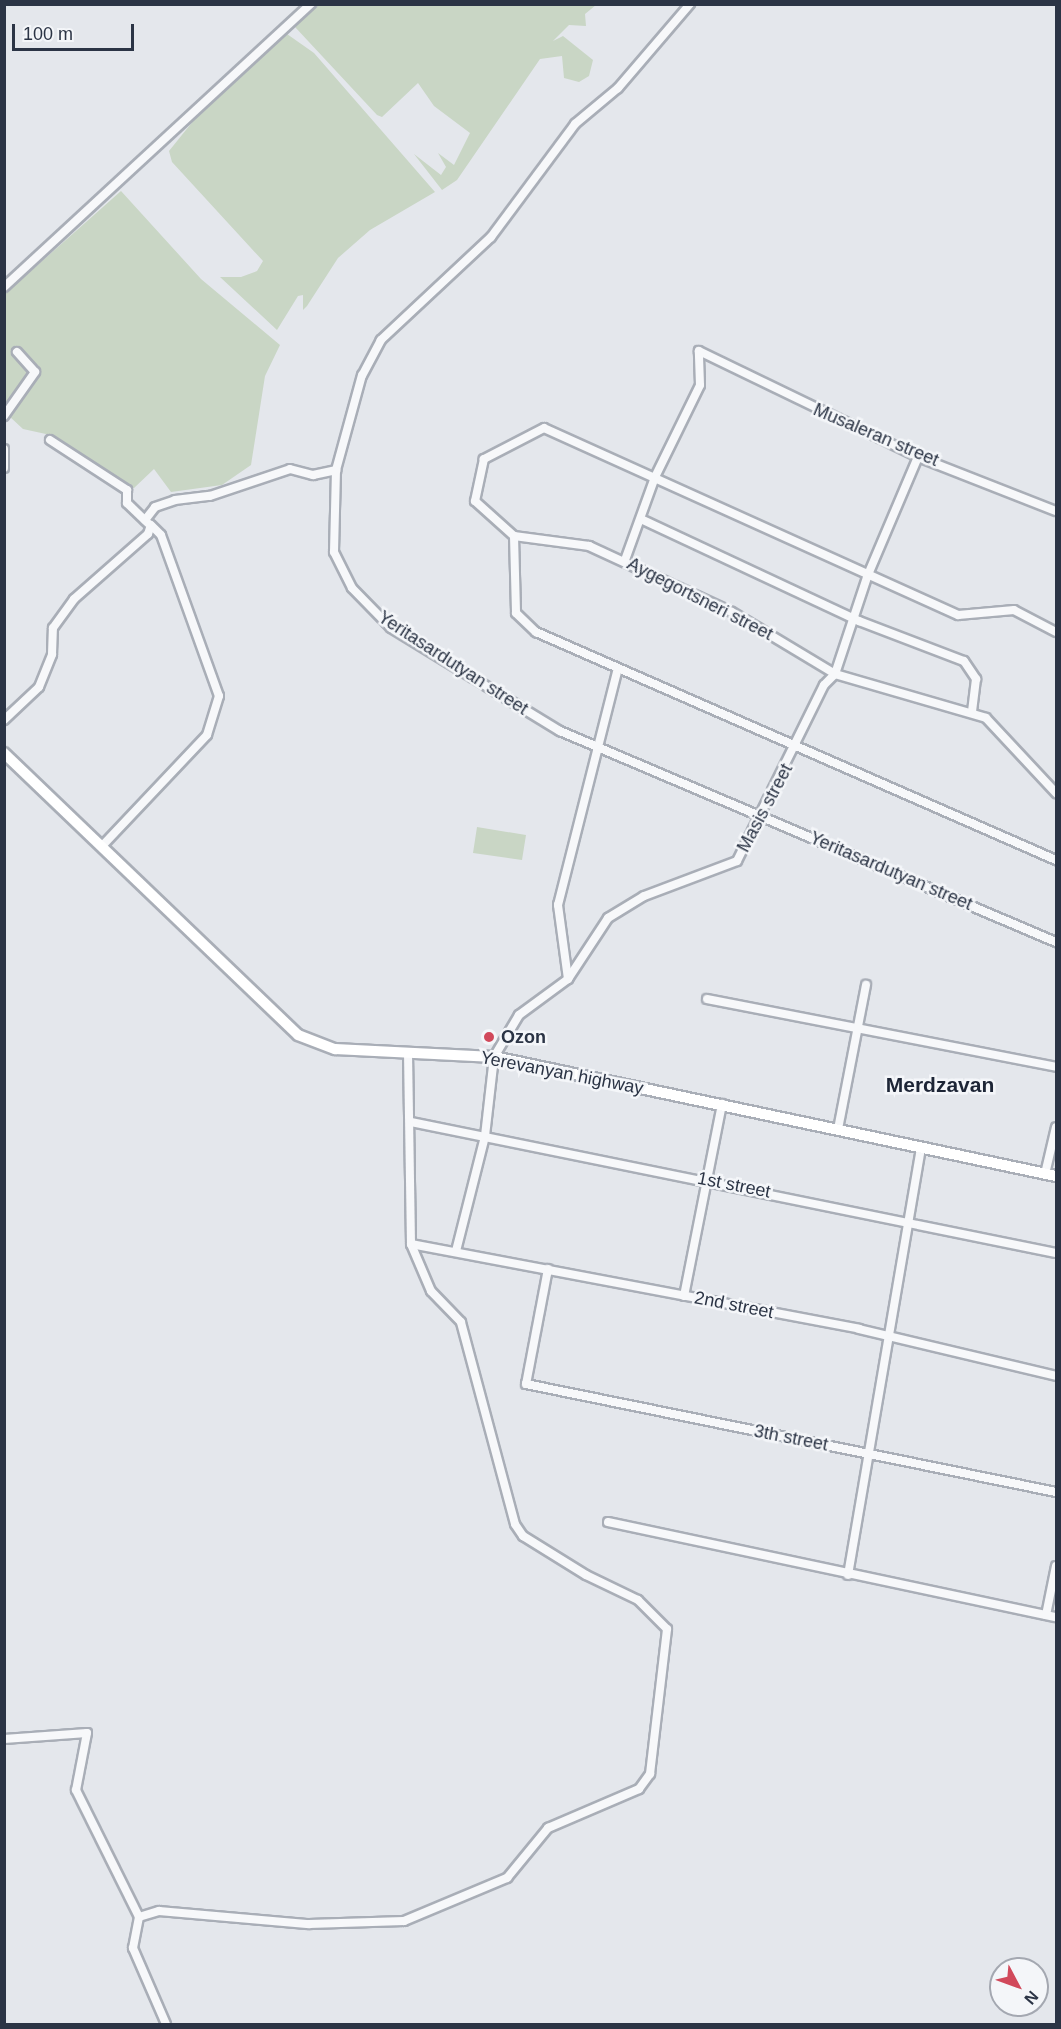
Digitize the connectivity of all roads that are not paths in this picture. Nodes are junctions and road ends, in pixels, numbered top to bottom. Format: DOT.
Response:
graph roads {
  1 [pos="311,4"];
  2 [pos="690,4"];
  3 [pos="4,287"];
  4 [pos="17,352"];
  5 [pos="4,416"];
  6 [pos="50,440"];
  7 [pos="4,449"];
  8 [pos="918,457"];
  9 [pos="4,468"];
  10 [pos="336,470"];
  11 [pos="655,477"];
  12 [pos="1056,511"];
  13 [pos="641,519"];
  14 [pos="148,522"];
  15 [pos="514,536"];
  16 [pos="625,560"];
  17 [pos="867,577"];
  18 [pos="854,616"];
  19 [pos="1056,632"];
  20 [pos="618,668"];
  21 [pos="835,674"];
  22 [pos="972,713"];
  23 [pos="4,720"];
  24 [pos="797,745"];
  25 [pos="594,747"];
  26 [pos="4,753"];
  27 [pos="1056,793"];
  28 [pos="764,816"];
  29 [pos="103,845"];
  30 [pos="1056,860"];
  31 [pos="1056,942"];
  32 [pos="568,979"];
  33 [pos="866,985"];
  34 [pos="707,999"];
  35 [pos="860,1029"];
  36 [pos="408,1053"];
  37 [pos="494,1057"];
  38 [pos="1056,1067"];
  39 [pos="722,1104"];
  40 [pos="411,1122"];
  41 [pos="1056,1127"];
  42 [pos="838,1130"];
  43 [pos="485,1136"];
  44 [pos="921,1149"];
  45 [pos="1045,1174"];
  46 [pos="1056,1176"];
  47 [pos="705,1179"];
  48 [pos="907,1220"];
  49 [pos="411,1244"];
  50 [pos="456,1251"];
  51 [pos="1056,1254"];
  52 [pos="548,1269"];
  53 [pos="684,1296"];
  54 [pos="888,1335"];
  55 [pos="1056,1376"];
  56 [pos="868,1453"];
  57 [pos="1056,1492"];
  58 [pos="608,1522"];
  59 [pos="1056,1566"];
  60 [pos="848,1575"];
  61 [pos="1046,1615"];
  62 [pos="1056,1617"];
  63 [pos="4,1739"];
  64 [pos="139,1917"];
  65 [pos="166,2025"];
  1 -- 3 [label="street"];
  2 -- 10 [label="street, Yeritasardutyan street"];
  4 -- 5 [label="street"];
  6 -- 14 [label="street"];
  7 -- 9 [label="street"];
  8 -- 11 [label="street, Musaleran street"];
  8 -- 12 [label="street, Musaleran street"];
  8 -- 17 [label="street, Masis street"];
  10 -- 14 [label="street"];
  10 -- 25 [label="street, Yeritasardutyan street"];
  11 -- 13 [label="street"];
  11 -- 15 [label="street"];
  11 -- 17 [label="street"];
  13 -- 16 [label="street"];
  13 -- 18 [label="street"];
  14 -- 23 [label="street"];
  14 -- 29 [label="street"];
  15 -- 16 [label="street, Aygegortsneri street"];
  15 -- 20 [label="street"];
  16 -- 21 [label="street, Aygegortsneri street"];
  17 -- 18 [label="street, Masis street"];
  17 -- 19 [label="street"];
  18 -- 21 [label="street, Masis street"];
  18 -- 22 [label="street"];
  20 -- 24 [label="street"];
  20 -- 25 [label="street"];
  21 -- 22 [label="street, Aygegortsneri street"];
  21 -- 24 [label="street, Masis street"];
  22 -- 27 [label="street, Aygegortsneri street"];
  24 -- 28 [label="street, Masis street"];
  24 -- 30 [label="street"];
  25 -- 28 [label="street, Yeritasardutyan street"];
  25 -- 32 [label="street"];
  26 -- 29 [label="main road, Yerevanyan highway"];
  28 -- 31 [label="street, Yeritasardutyan street"];
  28 -- 32 [label="street, Masis street"];
  29 -- 36 [label="main road, Yerevanyan highway"];
  32 -- 37 [label="street, Masis street"];
  33 -- 35 [label="street"];
  34 -- 35 [label="street"];
  35 -- 38 [label="street"];
  35 -- 42 [label="street"];
  36 -- 37 [label="main road, Yerevanyan highway"];
  36 -- 40 [label="street"];
  37 -- 39 [label="main road, Yerevanyan highway"];
  37 -- 43 [label="street"];
  39 -- 42 [label="main road, Yerevanyan highway"];
  39 -- 47 [label="street"];
  40 -- 43 [label="street, 1st street"];
  40 -- 49 [label="street"];
  41 -- 45 [label="street"];
  42 -- 44 [label="main road, Yerevanyan highway"];
  43 -- 47 [label="street, 1st street"];
  43 -- 50 [label="street"];
  44 -- 45 [label="main road, Yerevanyan highway"];
  44 -- 48 [label="street"];
  45 -- 46 [label="main road, Yerevanyan highway"];
  47 -- 48 [label="street, 1st street"];
  47 -- 53 [label="street"];
  48 -- 51 [label="street, 1st street"];
  48 -- 54 [label="street"];
  49 -- 50 [label="street, 2nd street"];
  49 -- 64 [label="street"];
  50 -- 52 [label="street, 2nd street"];
  52 -- 53 [label="street, 2nd street"];
  52 -- 56 [label="street, 3th street"];
  53 -- 54 [label="street, 2nd street"];
  54 -- 55 [label="street, 2nd street"];
  54 -- 56 [label="street"];
  56 -- 57 [label="street, 3th street"];
  56 -- 60 [label="street"];
  58 -- 60 [label="street"];
  59 -- 61 [label="street"];
  60 -- 61 [label="street"];
  61 -- 62 [label="street"];
  63 -- 64 [label="street"];
  64 -- 65 [label="street"];
}
